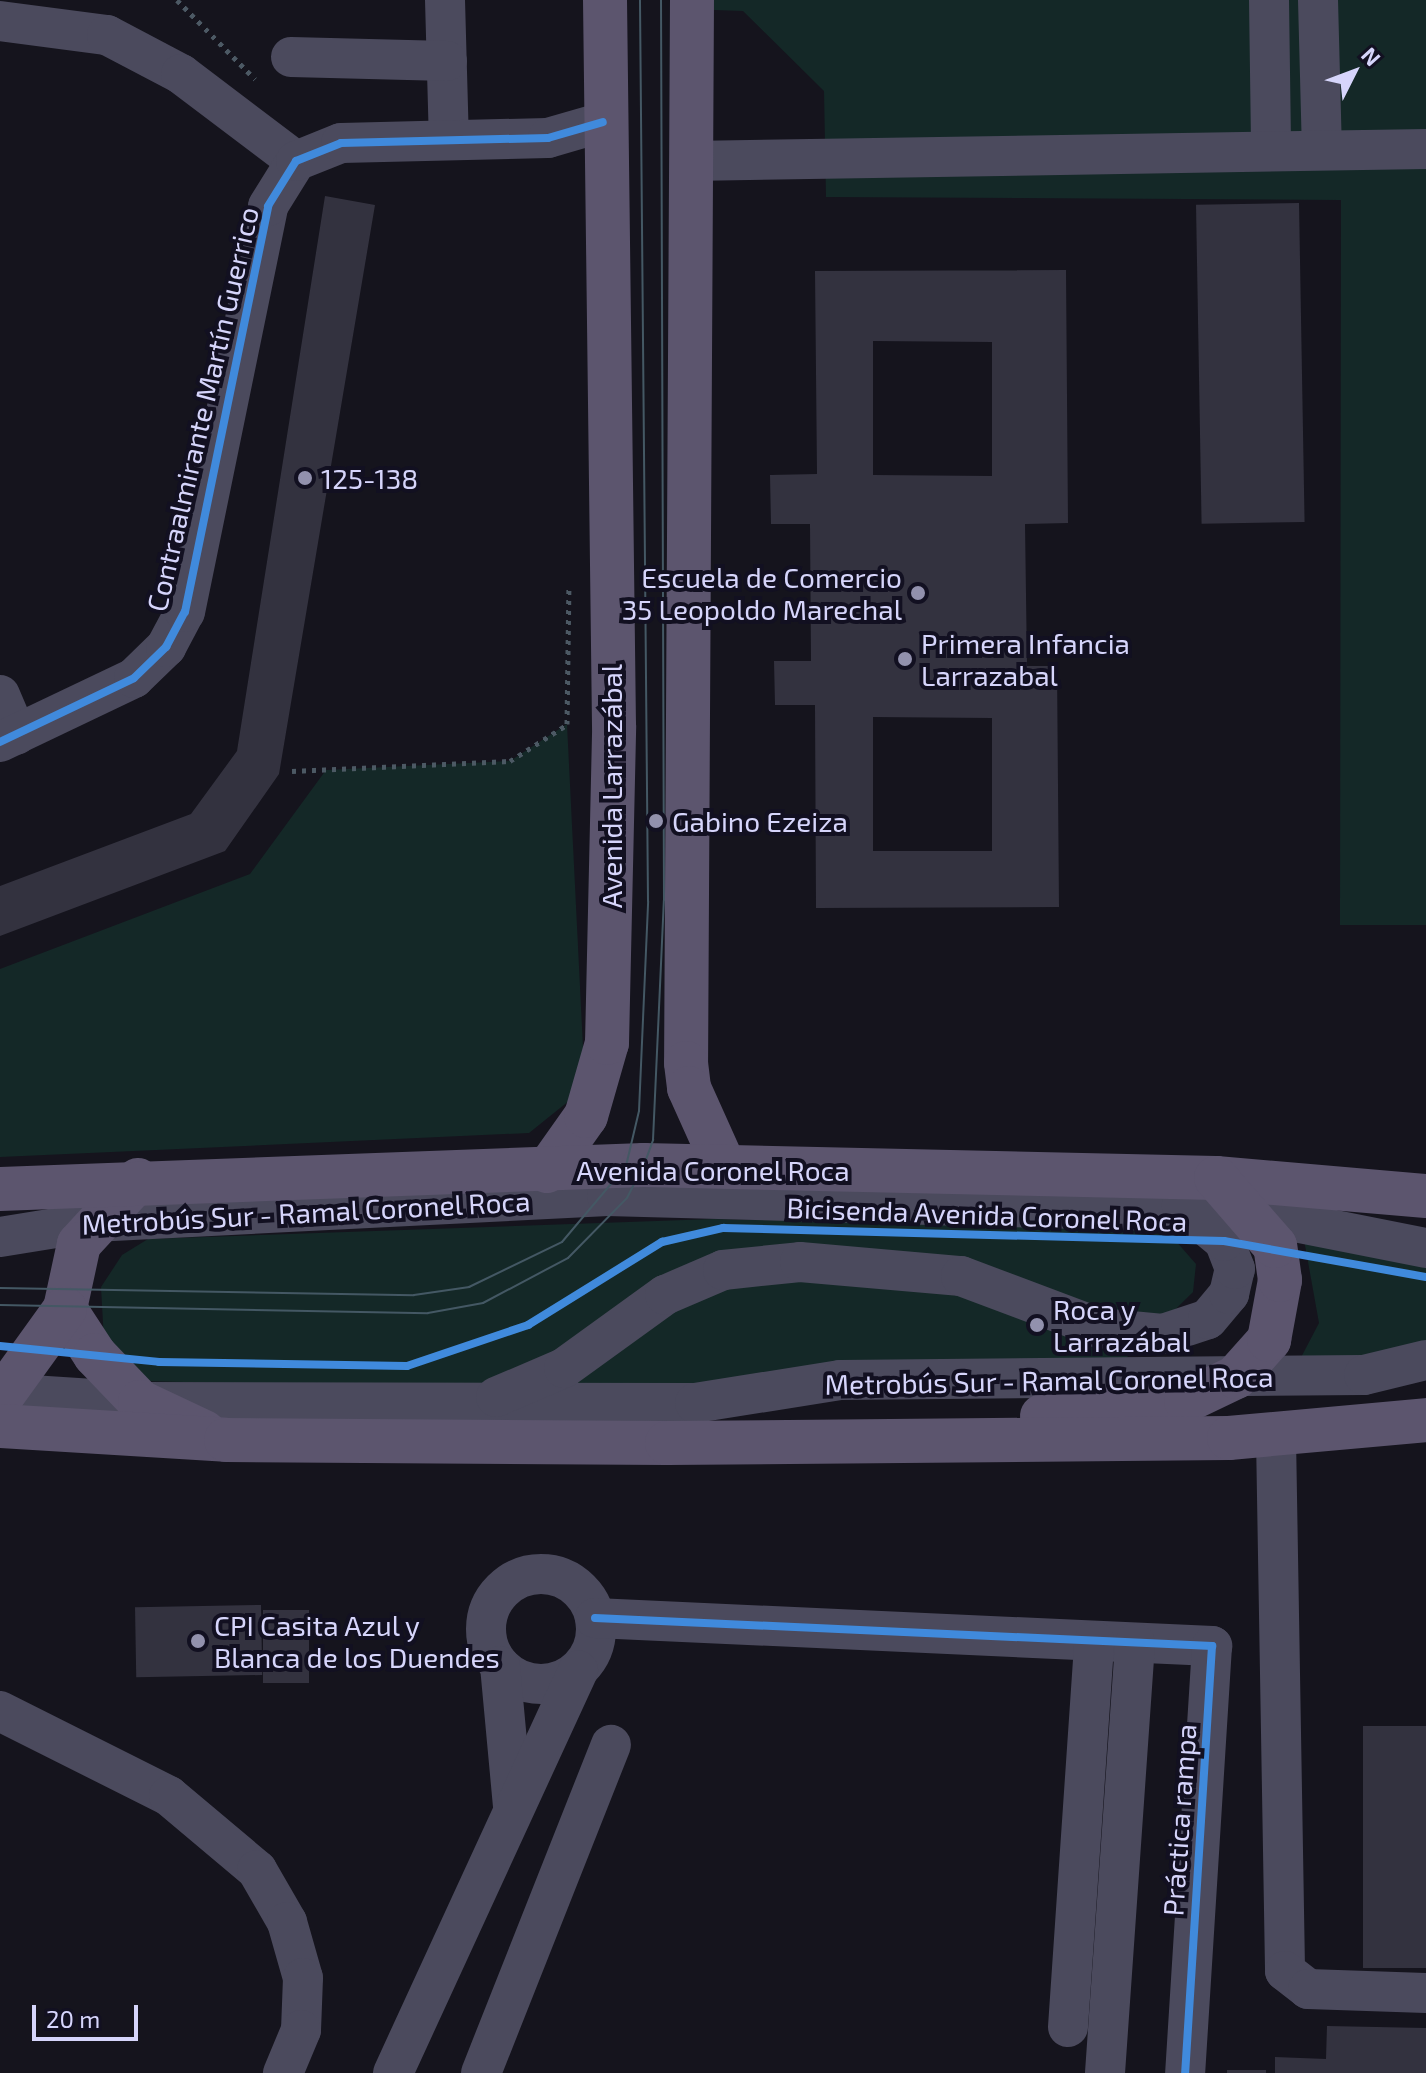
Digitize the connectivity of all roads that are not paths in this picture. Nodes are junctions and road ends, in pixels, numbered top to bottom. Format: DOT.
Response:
graph roads {
  1 [pos="445,0"];
  2 [pos="605,0"];
  3 [pos="692,0"];
  4 [pos="1269,0"];
  5 [pos="1318,0"];
  6 [pos="0,21"];
  7 [pos="291,57"];
  8 [pos="447,61"];
  9 [pos="603,122"];
  10 [pos="449,140"];
  11 [pos="1271,148"];
  12 [pos="1322,148"];
  13 [pos="1426,149"];
  14 [pos="296,161"];
  15 [pos="690,161"];
  16 [pos="0,695"];
  17 [pos="9,738"];
  18 [pos="724,1166"];
  19 [pos="547,1171"];
  20 [pos="138,1180"];
  21 [pos="0,1189"];
  22 [pos="1205,1195"];
  23 [pos="1426,1196"];
  24 [pos="1254,1214"];
  25 [pos="93,1222"];
  26 [pos="0,1237"];
  27 [pos="1426,1248"];
  28 [pos="65,1309"];
  29 [pos="1426,1360"];
  30 [pos="1236,1377"];
  31 [pos="140,1402"];
  32 [pos="485,1402"];
  33 [pos="1,1403"];
  34 [pos="1426,1420"];
  35 [pos="1276,1437"];
  36 [pos="1007,1439"];
  37 [pos="226,1440"];
  38 [pos="595,1618"];
  39 [pos="1094,1641"];
  40 [pos="1135,1643"];
  41 [pos="500,1666"];
  42 [pos="578,1670"];
  43 [pos="0,1686"];
  44 [pos="0,1711"];
  45 [pos="47,1732"];
  46 [pos="611,1745"];
  47 [pos="513,1805"];
  48 [pos="1426,1993"];
  49 [pos="1068,2027"];
  50 [pos="283,2073"];
  51 [pos="393,2073"];
  52 [pos="481,2073"];
  53 [pos="1105,2073"];
  54 [pos="1185,2073"];
  1 -- 8 [label="street"];
  2 -- 9 [label="main road, Avenida Larrazábal"];
  3 -- 15 [label="main road"];
  4 -- 11 [label="street"];
  5 -- 12 [label="street"];
  6 -- 14 [label="street"];
  7 -- 8 [label="street"];
  8 -- 10 [label="street"];
  9 -- 10 [label="street"];
  9 -- 19 [label="main road, Avenida Larrazábal"];
  10 -- 14 [label="street"];
  11 -- 12 [label="street"];
  11 -- 15 [label="street"];
  12 -- 13 [label="street"];
  14 -- 17 [label="street, Contraalmirante Martín Guerrico"];
  15 -- 18 [label="main road"];
  16 -- 17 [label="street"];
  18 -- 19 [label="main road, Avenida Coronel Roca"];
  18 -- 22 [label="main road, Avenida Coronel Roca"];
  19 -- 20 [label="main road, Avenida Coronel Roca"];
  20 -- 21 [label="main road, Avenida Coronel Roca"];
  20 -- 25 [label="main road"];
  22 -- 23 [label="main road, Avenida Coronel Roca"];
  22 -- 24 [label="main road"];
  22 -- 25 [label="street, Metrobús Sur - Ramal Coronel Roca"];
  22 -- 32 [label="street"];
  24 -- 27 [label="street"];
  24 -- 30 [label="main road"];
  25 -- 26 [label="street, Metrobús Sur - Ramal Coronel Roca"];
  25 -- 28 [label="main road"];
  28 -- 31 [label="main road"];
  28 -- 33 [label="main road"];
  29 -- 30 [label="street, Metrobús Sur - Ramal Coronel Roca"];
  30 -- 32 [label="street, Metrobús Sur - Ramal Coronel Roca"];
  30 -- 36 [label="main road"];
  31 -- 32 [label="street, Metrobús Sur - Ramal Coronel Roca"];
  31 -- 33 [label="street, Metrobús Sur - Ramal Coronel Roca"];
  31 -- 37 [label="main road"];
  33 -- 37 [label="main road"];
  34 -- 35 [label="main road"];
  35 -- 36 [label="main road"];
  35 -- 48 [label="street"];
  36 -- 37 [label="main road"];
  38 -- 39 [label="street"];
  38 -- 41 [label="street"];
  38 -- 42 [label="street"];
  39 -- 40 [label="street"];
  39 -- 49 [label="street"];
  40 -- 53 [label="street"];
  40 -- 54 [label="street, Práctica rampa"];
  41 -- 42 [label="street"];
  41 -- 47 [label="street"];
  42 -- 47 [label="street"];
  43 -- 45 [label="street"];
  44 -- 45 [label="street"];
  45 -- 50 [label="street"];
  46 -- 52 [label="street"];
  47 -- 51 [label="street"];
}
